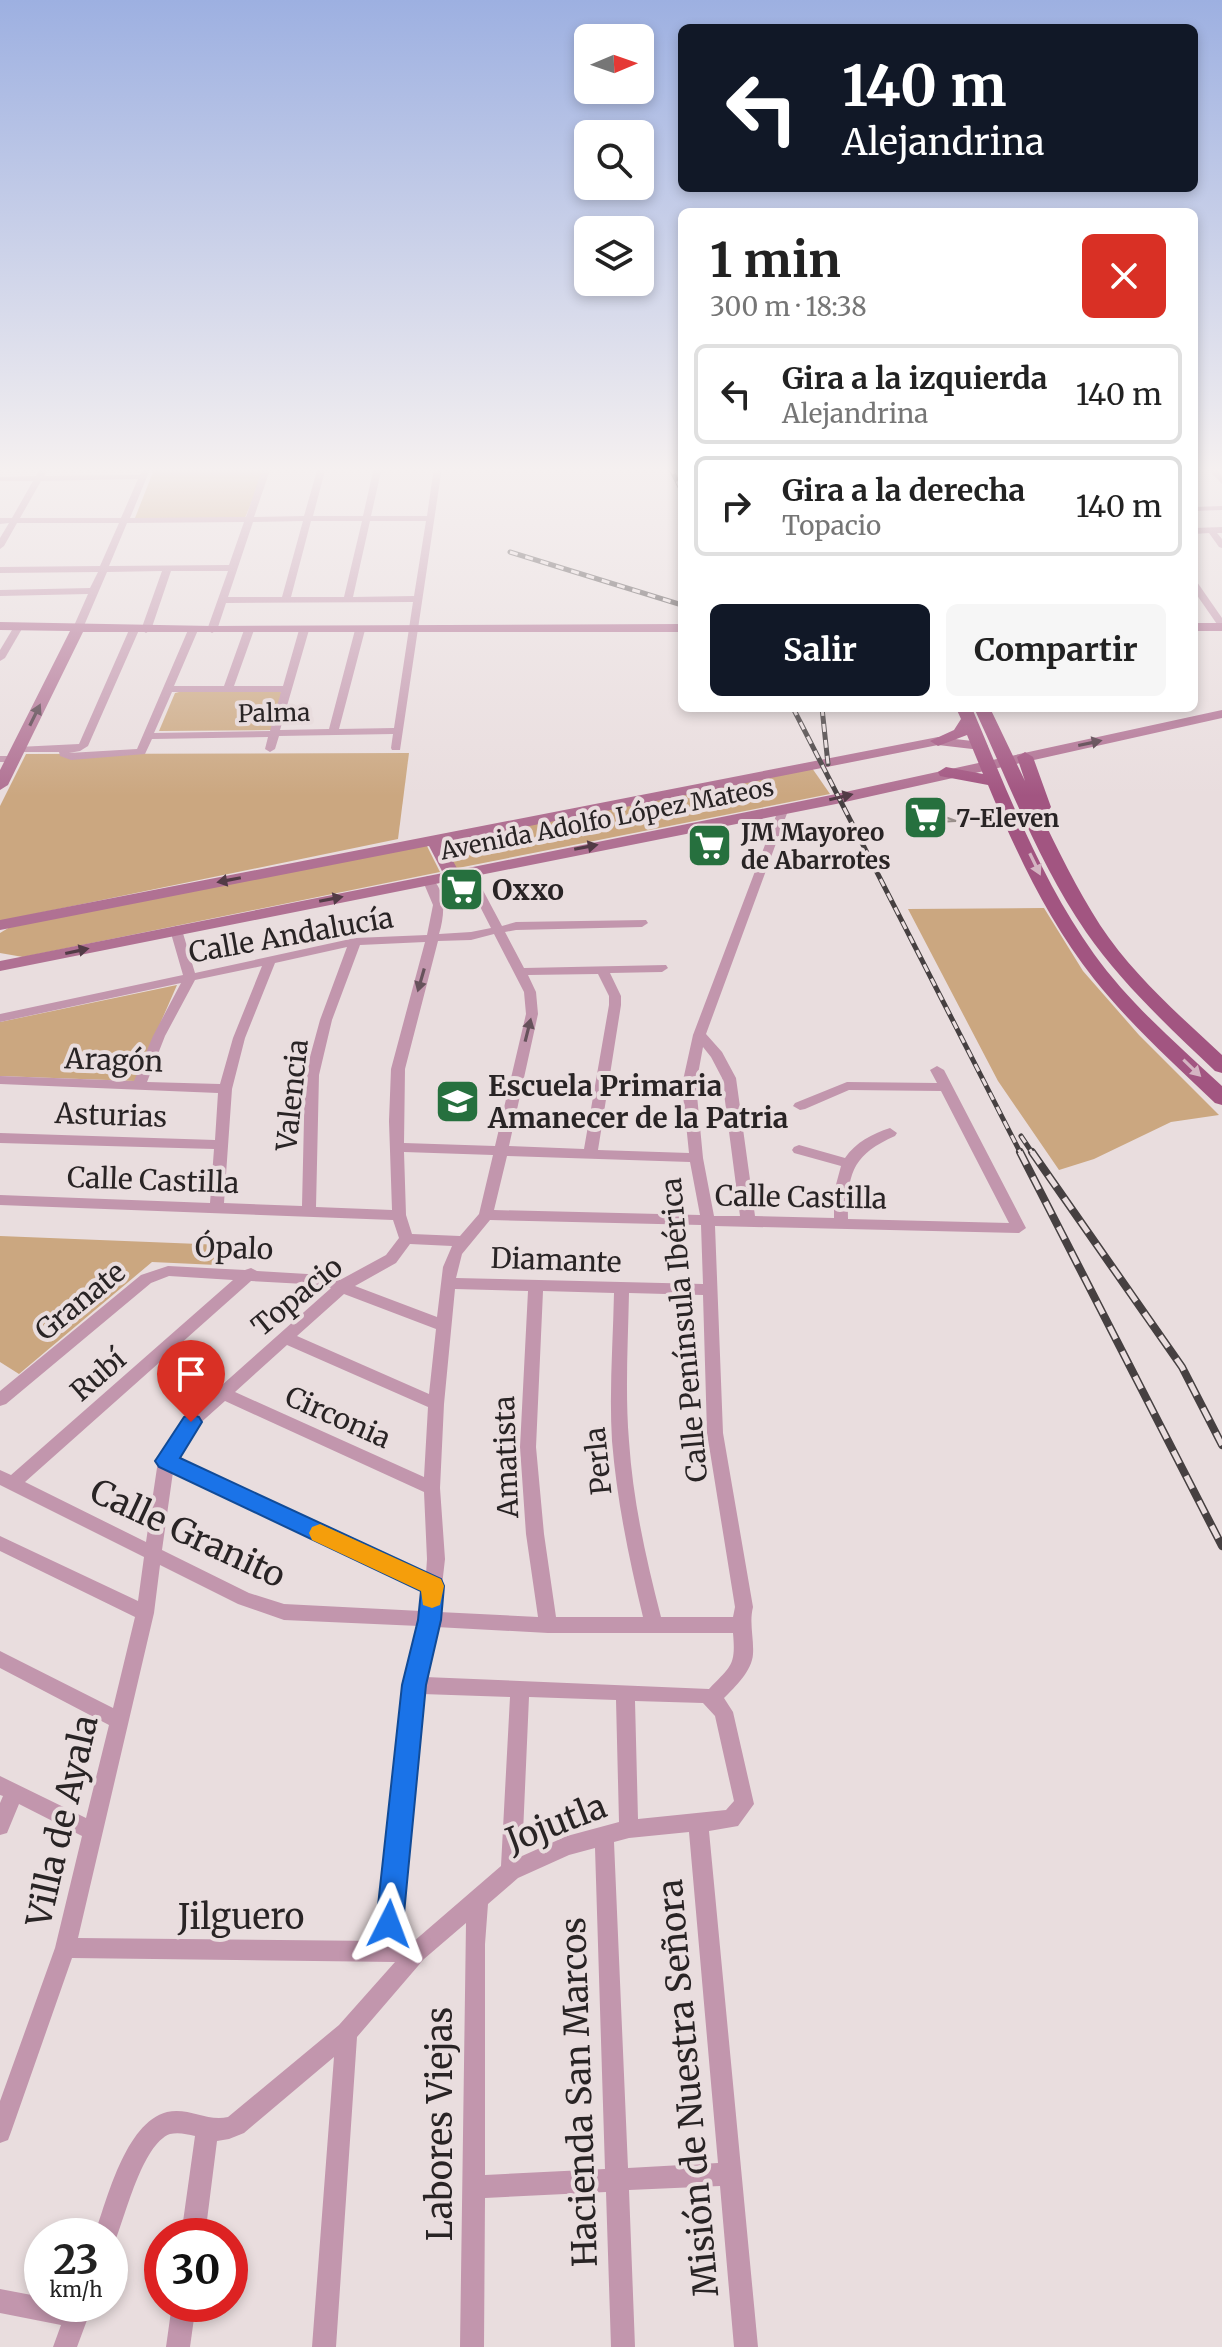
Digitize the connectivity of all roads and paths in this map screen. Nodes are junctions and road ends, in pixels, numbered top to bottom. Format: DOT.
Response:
graph roads {
  1 [pos="101,577"];
  2 [pos="164,577"];
  3 [pos="229,577"];
  4 [pos="292,577"];
  5 [pos="353,577"];
  6 [pos="421,577"];
  7 [pos="1198,590"];
  8 [pos="95,591"];
  9 [pos="0,593"];
  10 [pos="286,599"];
  11 [pos="348,599"];
  12 [pos="418,599"];
  13 [pos="221,600"];
  14 [pos="0,626"];
  15 [pos="1222,626"];
  16 [pos="18,627"];
  17 [pos="1198,627"];
  18 [pos="78,628"];
  19 [pos="678,628"];
  20 [pos="414,629"];
  21 [pos="140,630"];
  22 [pos="193,630"];
  23 [pos="212,630"];
  24 [pos="249,630"];
  25 [pos="304,630"];
  26 [pos="360,630"];
  27 [pos="0,658"];
  28 [pos="169,689"];
  29 [pos="228,689"];
  30 [pos="286,689"];
  31 [pos="972,712"];
  32 [pos="1222,714"];
  33 [pos="398,731"];
  34 [pos="333,732"];
  35 [pos="274,733"];
  36 [pos="151,736"];
  37 [pos="938,741"];
  38 [pos="981,746"];
  39 [pos="396,748"];
  40 [pos="65,749"];
  41 [pos="270,749"];
  42 [pos="10,756"];
  43 [pos="1005,763"];
  44 [pos="946,772"];
  45 [pos="0,785"];
  46 [pos="784,808"];
  47 [pos="433,839"];
  48 [pos="452,874"];
  49 [pos="428,879"];
  50 [pos="642,923"];
  51 [pos="0,925"];
  52 [pos="176,930"];
  53 [pos="496,930"];
  54 [pos="434,937"];
  55 [pos="355,942"];
  56 [pos="270,960"];
  57 [pos="4,963"];
  58 [pos="662,968"];
  59 [pos="602,970"];
  60 [pos="521,972"];
  61 [pos="190,978"];
  62 [pos="0,1018"];
  63 [pos="699,1035"];
  64 [pos="1222,1053"];
  65 [pos="1222,1066"];
  66 [pos="937,1070"];
  67 [pos="0,1080"];
  68 [pos="139,1085"];
  69 [pos="946,1087"];
  70 [pos="225,1089"];
  71 [pos="1222,1098"];
  72 [pos="800,1106"];
  73 [pos="890,1133"];
  74 [pos="0,1138"];
  75 [pos="219,1145"];
  76 [pos="398,1147"];
  77 [pos="799,1150"];
  78 [pos="499,1151"];
  79 [pos="590,1154"];
  80 [pos="696,1158"];
  81 [pos="847,1163"];
  82 [pos="0,1200"];
  83 [pos="217,1208"];
  84 [pos="309,1212"];
  85 [pos="399,1215"];
  86 [pos="486,1215"];
  87 [pos="748,1220"];
  88 [pos="708,1221"];
  89 [pos="841,1223"];
  90 [pos="406,1239"];
  91 [pos="465,1241"];
  92 [pos="156,1273"];
  93 [pos="251,1273"];
  94 [pos="449,1283"];
  95 [pos="344,1285"];
  96 [pos="536,1286"];
  97 [pos="622,1289"];
  98 [pos="710,1290"];
  99 [pos="445,1326"];
  100 [pos="285,1337"];
  101 [pos="4,1391"];
  102 [pos="223,1393"];
  103 [pos="436,1404"];
  104 [pos="166,1461"];
  105 [pos="6,1480"];
  106 [pos="432,1488"];
  107 [pos="0,1543"];
  108 [pos="152,1552"];
  109 [pos="433,1586"];
  110 [pos="145,1613"];
  111 [pos="429,1620"];
  112 [pos="741,1621"];
  113 [pos="548,1625"];
  114 [pos="654,1626"];
  115 [pos="0,1659"];
  116 [pos="414,1685"];
  117 [pos="520,1689"];
  118 [pos="625,1692"];
  119 [pos="708,1696"];
  120 [pos="119,1721"];
  121 [pos="7,1789"];
  122 [pos="698,1823"];
  123 [pos="0,1826"];
  124 [pos="629,1829"];
  125 [pos="92,1831"];
  126 [pos="604,1835"];
  127 [pos="511,1871"];
  128 [pos="478,1901"];
  129 [pos="65,1948"];
  130 [pos="389,1951"];
  131 [pos="417,1952"];
  132 [pos="347,2033"];
  133 [pos="207,2130"];
  134 [pos="0,2132"];
  135 [pos="730,2174"];
  136 [pos="616,2180"];
  137 [pos="474,2187"];
  138 [pos="113,2218"];
  139 [pos="195,2218"];
  140 [pos="0,2301"];
  141 [pos="24,2304"];
  142 [pos="74,2322"];
  143 [pos="181,2322"];
  144 [pos="65,2347"];
  145 [pos="178,2347"];
  146 [pos="324,2347"];
  147 [pos="472,2347"];
  148 [pos="623,2347"];
  149 [pos="746,2347"];
  1 -- 8 [label="street"];
  2 -- 21 [label="street"];
  3 -- 13 [label="street"];
  4 -- 10 [label="street"];
  5 -- 11 [label="street"];
  6 -- 12 [label="street"];
  7 -- 15 [label="street"];
  8 -- 9 [label="street"];
  8 -- 18 [label="street"];
  10 -- 11 [label="street"];
  10 -- 13 [label="street"];
  11 -- 12 [label="street"];
  12 -- 20 [label="street"];
  13 -- 23 [label="street"];
  14 -- 16 [label="main road"];
  15 -- 17 [label="main road"];
  16 -- 18 [label="main road"];
  16 -- 27 [label="street"];
  18 -- 21 [label="main road"];
  42 -- 18 [label="main road, one-way"];
  19 -- 20 [label="main road"];
  20 -- 26 [label="main road"];
  20 -- 33 [label="street"];
  21 -- 22 [label="main road"];
  21 -- 40 [label="street"];
  22 -- 23 [label="main road"];
  22 -- 28 [label="street"];
  23 -- 24 [label="main road"];
  24 -- 25 [label="main road"];
  24 -- 29 [label="street"];
  25 -- 26 [label="main road"];
  25 -- 30 [label="street"];
  26 -- 34 [label="street"];
  28 -- 29 [label="street"];
  28 -- 36 [label="street"];
  29 -- 30 [label="street"];
  30 -- 35 [label="street"];
  31 -- 37 [label="main road"];
  31 -- 38 [label="main road"];
  31 -- 43 [label="main road"];
  43 -- 32 [label="main road, one-way"];
  33 -- 34 [label="street, Palma"];
  33 -- 39 [label="street"];
  34 -- 35 [label="street, Palma"];
  35 -- 36 [label="street, Palma"];
  35 -- 41 [label="street"];
  36 -- 40 [label="street"];
  37 -- 38 [label="main road, Avenida Adolfo López Mateos"];
  37 -- 47 [label="main road, Avenida Adolfo López Mateos"];
  38 -- 43 [label="main road"];
  40 -- 42 [label="street"];
  42 -- 45 [label="main road"];
  43 -- 44 [label="main road"];
  43 -- 64 [label="main road"];
  43 -- 65 [label="main road"];
  43 -- 71 [label="main road, one-way"];
  46 -- 44 [label="main road, Avenida Adolfo López Mateos, one-way"];
  48 -- 46 [label="main road, Avenida Adolfo López Mateos, one-way"];
  46 -- 63 [label="street, Calle Península Ibérica"];
  47 -- 48 [label="main road"];
  47 -- 51 [label="main road, Avenida Adolfo López Mateos, one-way"];
  48 -- 49 [label="main road, Avenida Adolfo López Mateos"];
  48 -- 53 [label="street"];
  52 -- 49 [label="main road, Avenida Adolfo López Mateos, one-way"];
  49 -- 54 [label="street"];
  50 -- 53 [label="street, Calle Andalucía"];
  57 -- 52 [label="main road, Avenida Adolfo López Mateos, one-way"];
  52 -- 61 [label="street"];
  53 -- 54 [label="street, Calle Andalucía"];
  53 -- 60 [label="street"];
  54 -- 55 [label="street, Calle Andalucía"];
  54 -- 76 [label="street, one-way"];
  55 -- 56 [label="street, Calle Andalucía"];
  55 -- 84 [label="street, Valencia"];
  56 -- 61 [label="street, Calle Andalucía"];
  56 -- 70 [label="street"];
  58 -- 59 [label="street"];
  59 -- 60 [label="street"];
  59 -- 79 [label="street"];
  78 -- 60 [label="street, one-way"];
  61 -- 62 [label="street, Calle Andalucía"];
  61 -- 68 [label="street"];
  63 -- 80 [label="street, Calle Península Ibérica"];
  63 -- 87 [label="street"];
  66 -- 69 [label="street"];
  67 -- 68 [label="street, Aragón"];
  68 -- 70 [label="street, Aragón"];
  69 -- 72 [label="street"];
  69 -- 89 [label="street, Calle Castilla"];
  70 -- 75 [label="street"];
  73 -- 81 [label="street"];
  74 -- 75 [label="street, Asturias"];
  75 -- 83 [label="street"];
  76 -- 78 [label="street"];
  76 -- 85 [label="street"];
  77 -- 81 [label="street"];
  78 -- 79 [label="street"];
  78 -- 86 [label="street"];
  79 -- 80 [label="street"];
  80 -- 88 [label="street, Calle Península Ibérica"];
  81 -- 89 [label="street"];
  82 -- 83 [label="street, Calle Castilla"];
  83 -- 84 [label="street, Calle Castilla"];
  84 -- 85 [label="street, Calle Castilla"];
  85 -- 90 [label="street"];
  86 -- 88 [label="street, Calle Castilla"];
  86 -- 91 [label="street"];
  87 -- 88 [label="street, Calle Castilla"];
  87 -- 89 [label="street, Calle Castilla"];
  88 -- 98 [label="street, Calle Península Ibérica"];
  90 -- 91 [label="street"];
  90 -- 95 [label="street, Topacio"];
  91 -- 94 [label="street"];
  92 -- 93 [label="street, Ópalo"];
  92 -- 101 [label="street, Granate"];
  93 -- 95 [label="street, Ópalo"];
  93 -- 105 [label="street, Rubí"];
  94 -- 96 [label="street, Diamante"];
  94 -- 99 [label="street"];
  95 -- 99 [label="street, Ópalo"];
  95 -- 100 [label="street, Topacio"];
  96 -- 97 [label="street, Diamante"];
  96 -- 113 [label="street, Amatista"];
  97 -- 98 [label="street, Diamante"];
  97 -- 114 [label="street, Perla"];
  98 -- 112 [label="street, Calle Península Ibérica"];
  99 -- 103 [label="street"];
  100 -- 102 [label="street, Topacio"];
  100 -- 103 [label="street"];
  102 -- 104 [label="street, Topacio"];
  102 -- 106 [label="street, Circonia"];
  103 -- 106 [label="street"];
  104 -- 108 [label="street, Topacio"];
  104 -- 109 [label="street"];
  105 -- 108 [label="street, Calle Granito"];
  106 -- 109 [label="street"];
  107 -- 110 [label="street"];
  108 -- 110 [label="street, Topacio"];
  108 -- 111 [label="street, Calle Granito"];
  109 -- 111 [label="street"];
  110 -- 120 [label="street, Villa de Ayala"];
  111 -- 113 [label="street, Calle Granito"];
  111 -- 116 [label="street"];
  112 -- 114 [label="street, Calle Granito"];
  112 -- 119 [label="street, Calle Península Ibérica"];
  113 -- 114 [label="street, Calle Granito"];
  115 -- 120 [label="street"];
  116 -- 117 [label="street"];
  116 -- 130 [label="street"];
  117 -- 118 [label="street"];
  117 -- 127 [label="street"];
  118 -- 119 [label="street"];
  118 -- 124 [label="street"];
  119 -- 122 [label="street, Jojutla"];
  120 -- 125 [label="street, Villa de Ayala"];
  121 -- 123 [label="street"];
  121 -- 125 [label="street"];
  122 -- 124 [label="street, Jojutla"];
  122 -- 135 [label="street, Misión de Nuestra Señora"];
  124 -- 126 [label="street, Jojutla"];
  125 -- 129 [label="street, Villa de Ayala"];
  126 -- 127 [label="street, Jojutla"];
  126 -- 136 [label="street, Hacienda San Marcos"];
  127 -- 128 [label="street, Jojutla"];
  128 -- 131 [label="street, Jojutla"];
  128 -- 137 [label="street, Labores Viejas"];
  129 -- 130 [label="street, Jilguero"];
  129 -- 134 [label="street, Villa de Ayala"];
  130 -- 131 [label="street, Jilguero"];
  131 -- 132 [label="street, Jojutla"];
  132 -- 133 [label="street, Jojutla"];
  132 -- 146 [label="street"];
  133 -- 138 [label="street"];
  133 -- 139 [label="street"];
  135 -- 136 [label="street"];
  135 -- 149 [label="street, Misión de Nuestra Señora"];
  136 -- 137 [label="street"];
  136 -- 148 [label="street, Hacienda San Marcos"];
  137 -- 147 [label="street, Labores Viejas"];
  140 -- 141 [label="street"];
  142 -- 144 [label="street"];
  143 -- 145 [label="street"];
}
